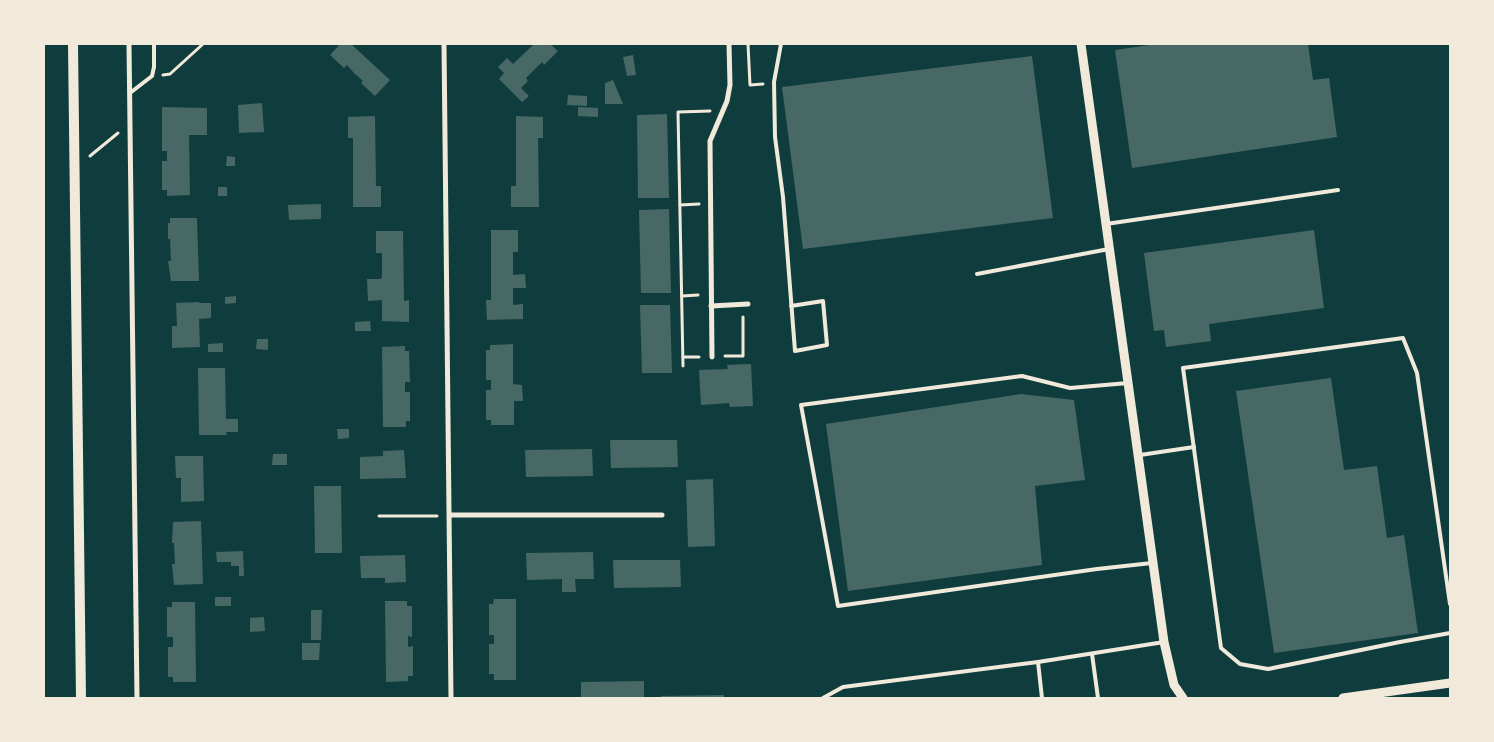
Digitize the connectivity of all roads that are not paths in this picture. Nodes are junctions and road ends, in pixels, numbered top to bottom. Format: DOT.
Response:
graph roads {
  1 [pos="73,44"];
  2 [pos="129,44"];
  3 [pos="154,44"];
  4 [pos="444,44"];
  5 [pos="729,44"];
  6 [pos="781,44"];
  7 [pos="787,44"];
  8 [pos="1081,44"];
  9 [pos="130,93"];
  10 [pos="1338,190"];
  11 [pos="1105,224"];
  12 [pos="1109,249"];
  13 [pos="977,274"];
  14 [pos="748,304"];
  15 [pos="711,306"];
  16 [pos="791,306"];
  17 [pos="712,356"];
  18 [pos="1128,383"];
  19 [pos="1194,448"];
  20 [pos="1139,455"];
  21 [pos="662,515"];
  22 [pos="450,516"];
  23 [pos="1154,563"];
  24 [pos="1450,604"];
  25 [pos="1450,633"];
  26 [pos="1164,642"];
  27 [pos="1092,654"];
  28 [pos="1038,662"];
  29 [pos="1450,683"];
  30 [pos="81,698"];
  31 [pos="136,698"];
  32 [pos="451,698"];
  33 [pos="823,698"];
  34 [pos="1042,698"];
  35 [pos="1098,698"];
  36 [pos="1183,698"];
  37 [pos="1343,698"];
  1 -- 30 [label="main road"];
  2 -- 9 [label="street"];
  3 -- 9 [label="lane"];
  4 -- 22 [label="street"];
  5 -- 15 [label="street"];
  6 -- 7 [label="lane"];
  6 -- 16 [label="lane"];
  8 -- 11 [label="street"];
  9 -- 31 [label="street"];
  10 -- 11 [label="lane"];
  11 -- 12 [label="street"];
  12 -- 13 [label="lane"];
  12 -- 18 [label="street"];
  14 -- 15 [label="street"];
  15 -- 17 [label="street"];
  16 -- 16 [label="lane"];
  18 -- 20 [label="street"];
  18 -- 23 [label="lane"];
  19 -- 20 [label="lane"];
  19 -- 24 [label="lane"];
  19 -- 25 [label="lane"];
  20 -- 23 [label="street"];
  21 -- 22 [label="street"];
  22 -- 32 [label="street"];
  23 -- 26 [label="street"];
  26 -- 27 [label="lane"];
  26 -- 36 [label="street"];
  27 -- 28 [label="lane"];
  27 -- 35 [label="lane"];
  28 -- 33 [label="lane"];
  28 -- 34 [label="lane"];
  29 -- 37 [label="street"];
}
